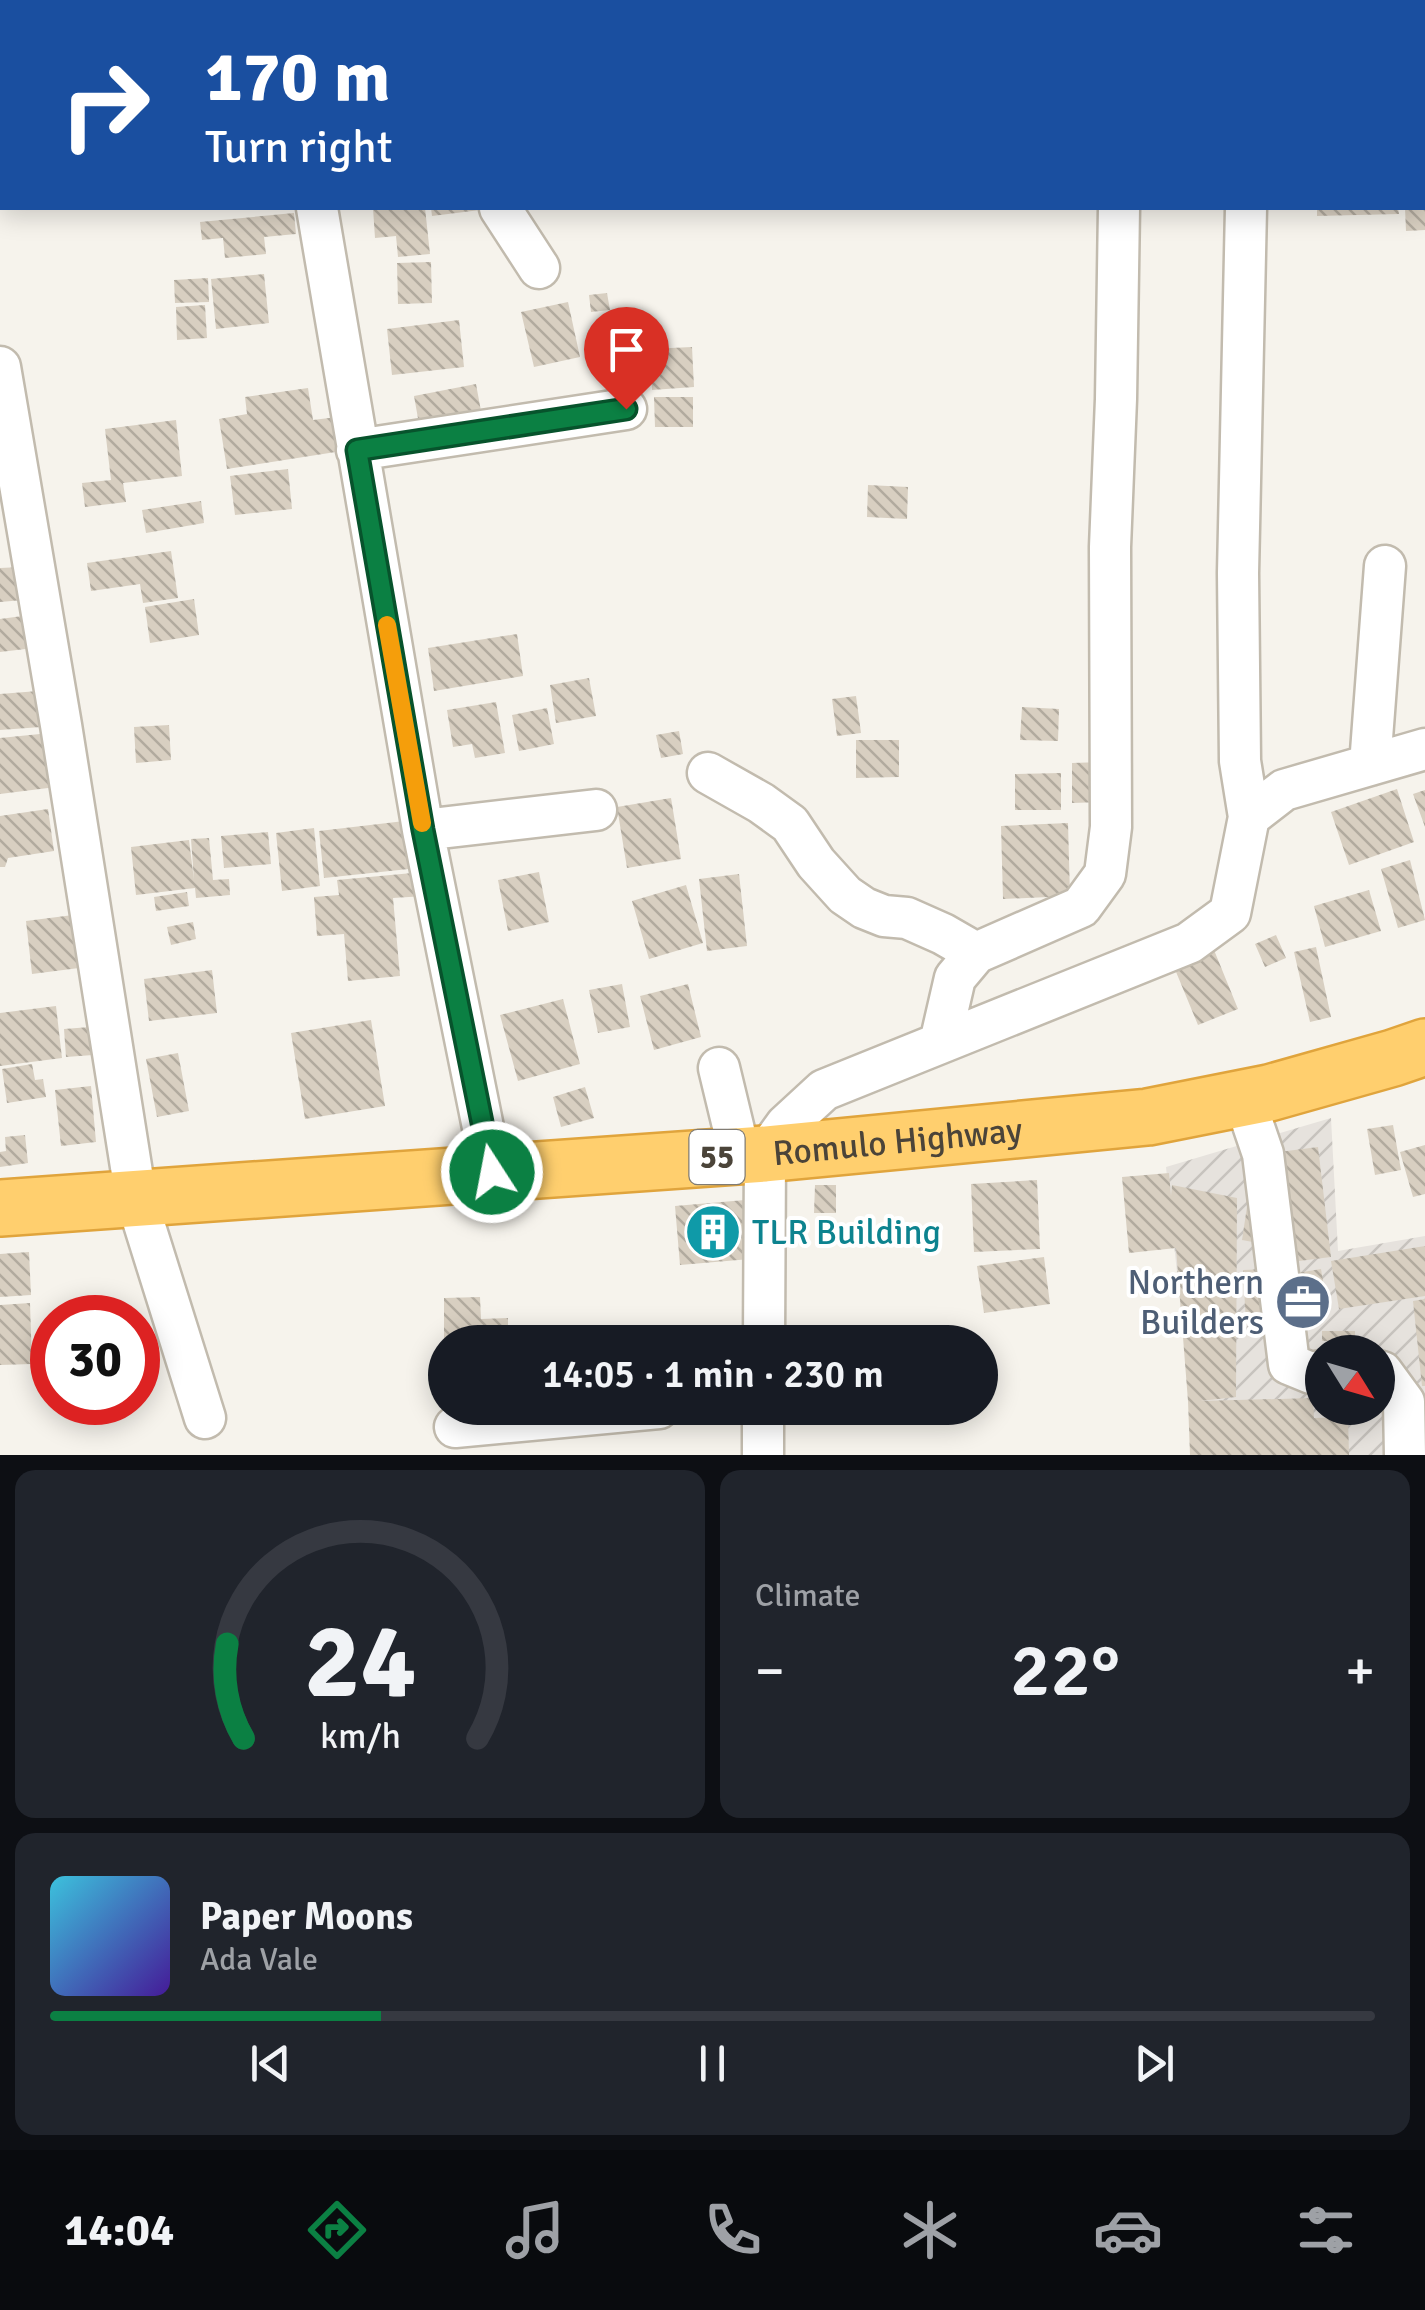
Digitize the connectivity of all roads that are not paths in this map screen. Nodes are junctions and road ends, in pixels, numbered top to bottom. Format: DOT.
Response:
graph roads {
  1 [pos="317,210"];
  2 [pos="501,210"];
  3 [pos="1118,210"];
  4 [pos="1246,210"];
  5 [pos="539,268"];
  6 [pos="0,367"];
  7 [pos="626,409"];
  8 [pos="357,450"];
  9 [pos="1385,566"];
  10 [pos="1425,749"];
  11 [pos="1370,765"];
  12 [pos="708,773"];
  13 [pos="596,810"];
  14 [pos="1249,817"];
  15 [pos="423,830"];
  16 [pos="976,953"];
  17 [pos="940,1043"];
  18 [pos="1425,1046"];
  19 [pos="720,1068"];
  20 [pos="1244,1098"];
  21 [pos="752,1155"];
  22 [pos="492,1172"];
  23 [pos="136,1198"];
  24 [pos="0,1208"];
  25 [pos="763,1325"];
  26 [pos="1305,1370"];
  27 [pos="1395,1390"];
  28 [pos="205,1418"];
  29 [pos="466,1425"];
  30 [pos="763,1425"];
  31 [pos="455,1426"];
  32 [pos="763,1455"];
  33 [pos="1405,1455"];
  1 -- 8 [label="street"];
  2 -- 5 [label="street"];
  3 -- 16 [label="street"];
  4 -- 14 [label="street"];
  6 -- 23 [label="street"];
  7 -- 8 [label="street"];
  8 -- 15 [label="street"];
  9 -- 11 [label="street"];
  10 -- 11 [label="street"];
  11 -- 14 [label="street"];
  12 -- 16 [label="street"];
  13 -- 15 [label="street"];
  14 -- 17 [label="street"];
  15 -- 22 [label="street"];
  16 -- 17 [label="street"];
  17 -- 21 [label="street"];
  18 -- 20 [label="highway, Romulo Highway / 55"];
  19 -- 21 [label="street"];
  20 -- 21 [label="highway, Romulo Highway / 55"];
  20 -- 26 [label="street"];
  21 -- 22 [label="highway, Romulo Highway / 55"];
  21 -- 25 [label="street"];
  22 -- 23 [label="highway, Romulo Highway / 55"];
  23 -- 24 [label="highway, Romulo Highway / 55"];
  23 -- 28 [label="street"];
  27 -- 33 [label="street"];
  29 -- 31 [label="street"];
  30 -- 32 [label="street"];
}
